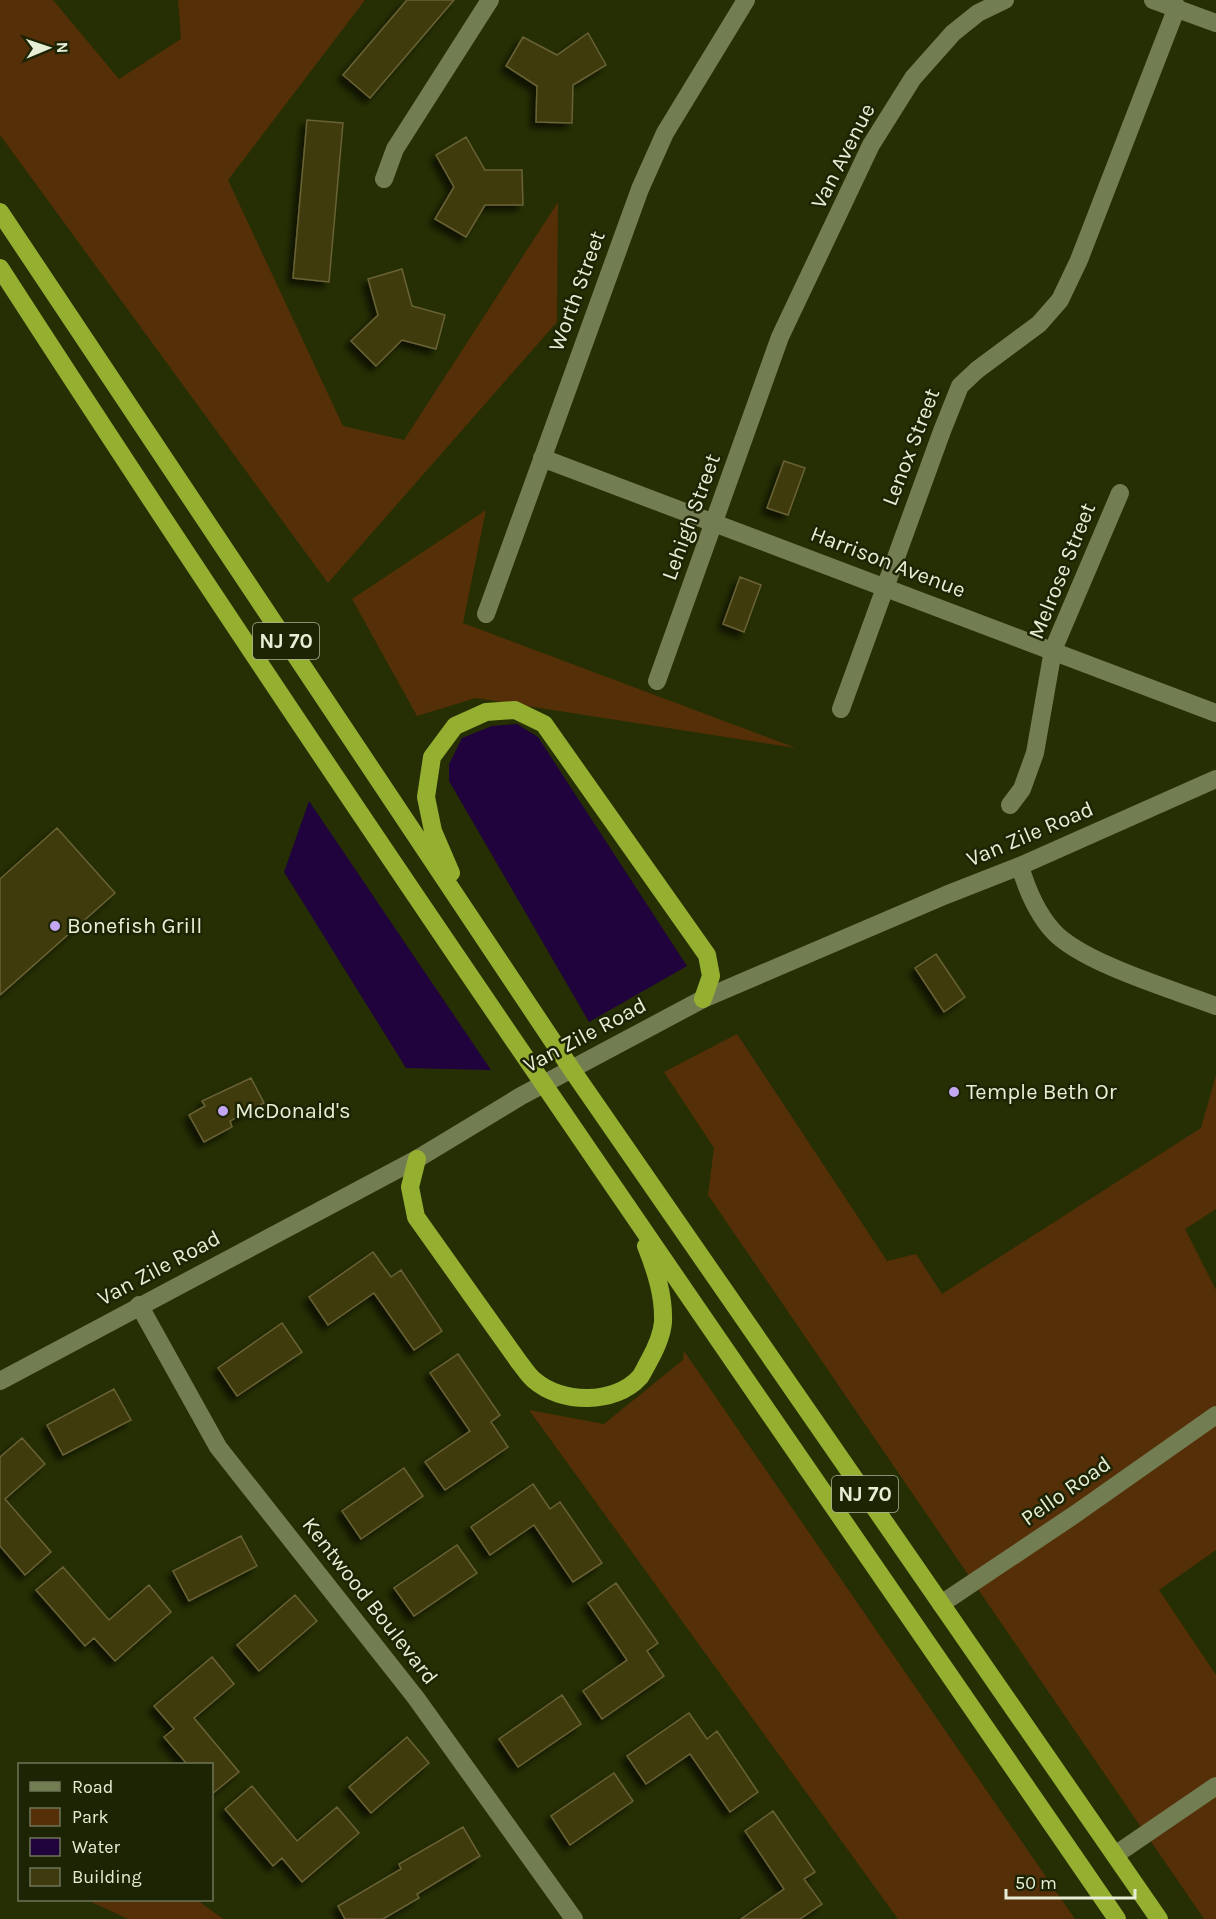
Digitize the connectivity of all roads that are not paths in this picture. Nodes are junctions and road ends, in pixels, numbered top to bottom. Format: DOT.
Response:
graph roads {
  1 [pos="490,0"];
  2 [pos="747,0"];
  3 [pos="1005,0"];
  4 [pos="1153,0"];
  5 [pos="1177,7"];
  6 [pos="1216,23"];
  7 [pos="384,179"];
  8 [pos="0,212"];
  9 [pos="0,268"];
  10 [pos="769,369"];
  11 [pos="542,458"];
  12 [pos="1120,493"];
  13 [pos="714,523"];
  14 [pos="885,587"];
  15 [pos="486,614"];
  16 [pos="1053,650"];
  17 [pos="657,681"];
  18 [pos="841,709"];
  19 [pos="1216,713"];
  20 [pos="1216,779"];
  21 [pos="1010,805"];
  22 [pos="1020,866"];
  23 [pos="468,914"];
  24 [pos="703,999"];
  25 [pos="1216,1006"];
  26 [pos="572,1070"];
  27 [pos="543,1084"];
  28 [pos="417,1159"];
  29 [pos="636,1220"];
  30 [pos="139,1305"];
  31 [pos="0,1381"];
  32 [pos="1216,1415"];
  33 [pos="942,1604"];
  34 [pos="1216,1786"];
  35 [pos="1115,1855"];
  36 [pos="574,1919"];
  37 [pos="1117,1919"];
  38 [pos="1159,1919"];
  1 -- 7 [label="street"];
  2 -- 11 [label="street, Worth Street"];
  3 -- 10 [label="street, Van Avenue"];
  4 -- 5 [label="street"];
  5 -- 6 [label="street"];
  5 -- 14 [label="street, Lenox Street"];
  8 -- 23 [label="highway, NJ 70"];
  9 -- 27 [label="highway, NJ 70"];
  10 -- 13 [label="street, Lehigh Street"];
  11 -- 13 [label="street, Harrison Avenue"];
  11 -- 15 [label="street, Worth Street"];
  12 -- 16 [label="street, Melrose Street"];
  13 -- 14 [label="street, Harrison Avenue"];
  13 -- 17 [label="street, Lehigh Street"];
  14 -- 16 [label="street, Harrison Avenue"];
  14 -- 18 [label="street, Lenox Street"];
  16 -- 19 [label="street, Harrison Avenue"];
  16 -- 21 [label="street, Melrose Street"];
  20 -- 22 [label="street, Van Zile Road"];
  22 -- 24 [label="street, Van Zile Road"];
  22 -- 25 [label="street"];
  23 -- 24 [label="highway"];
  23 -- 26 [label="highway, NJ 70"];
  24 -- 26 [label="street, Van Zile Road"];
  26 -- 27 [label="street, Van Zile Road"];
  26 -- 33 [label="highway, NJ 70"];
  27 -- 28 [label="street, Van Zile Road"];
  27 -- 29 [label="highway, NJ 70"];
  28 -- 29 [label="highway"];
  28 -- 30 [label="street, Van Zile Road"];
  29 -- 37 [label="highway, NJ 70"];
  30 -- 31 [label="street, Van Zile Road"];
  30 -- 36 [label="street, Kentwood Boulevard"];
  32 -- 33 [label="street, Pello Road"];
  33 -- 35 [label="highway, NJ 70"];
  34 -- 35 [label="street"];
  35 -- 38 [label="highway, NJ 70"];
}
